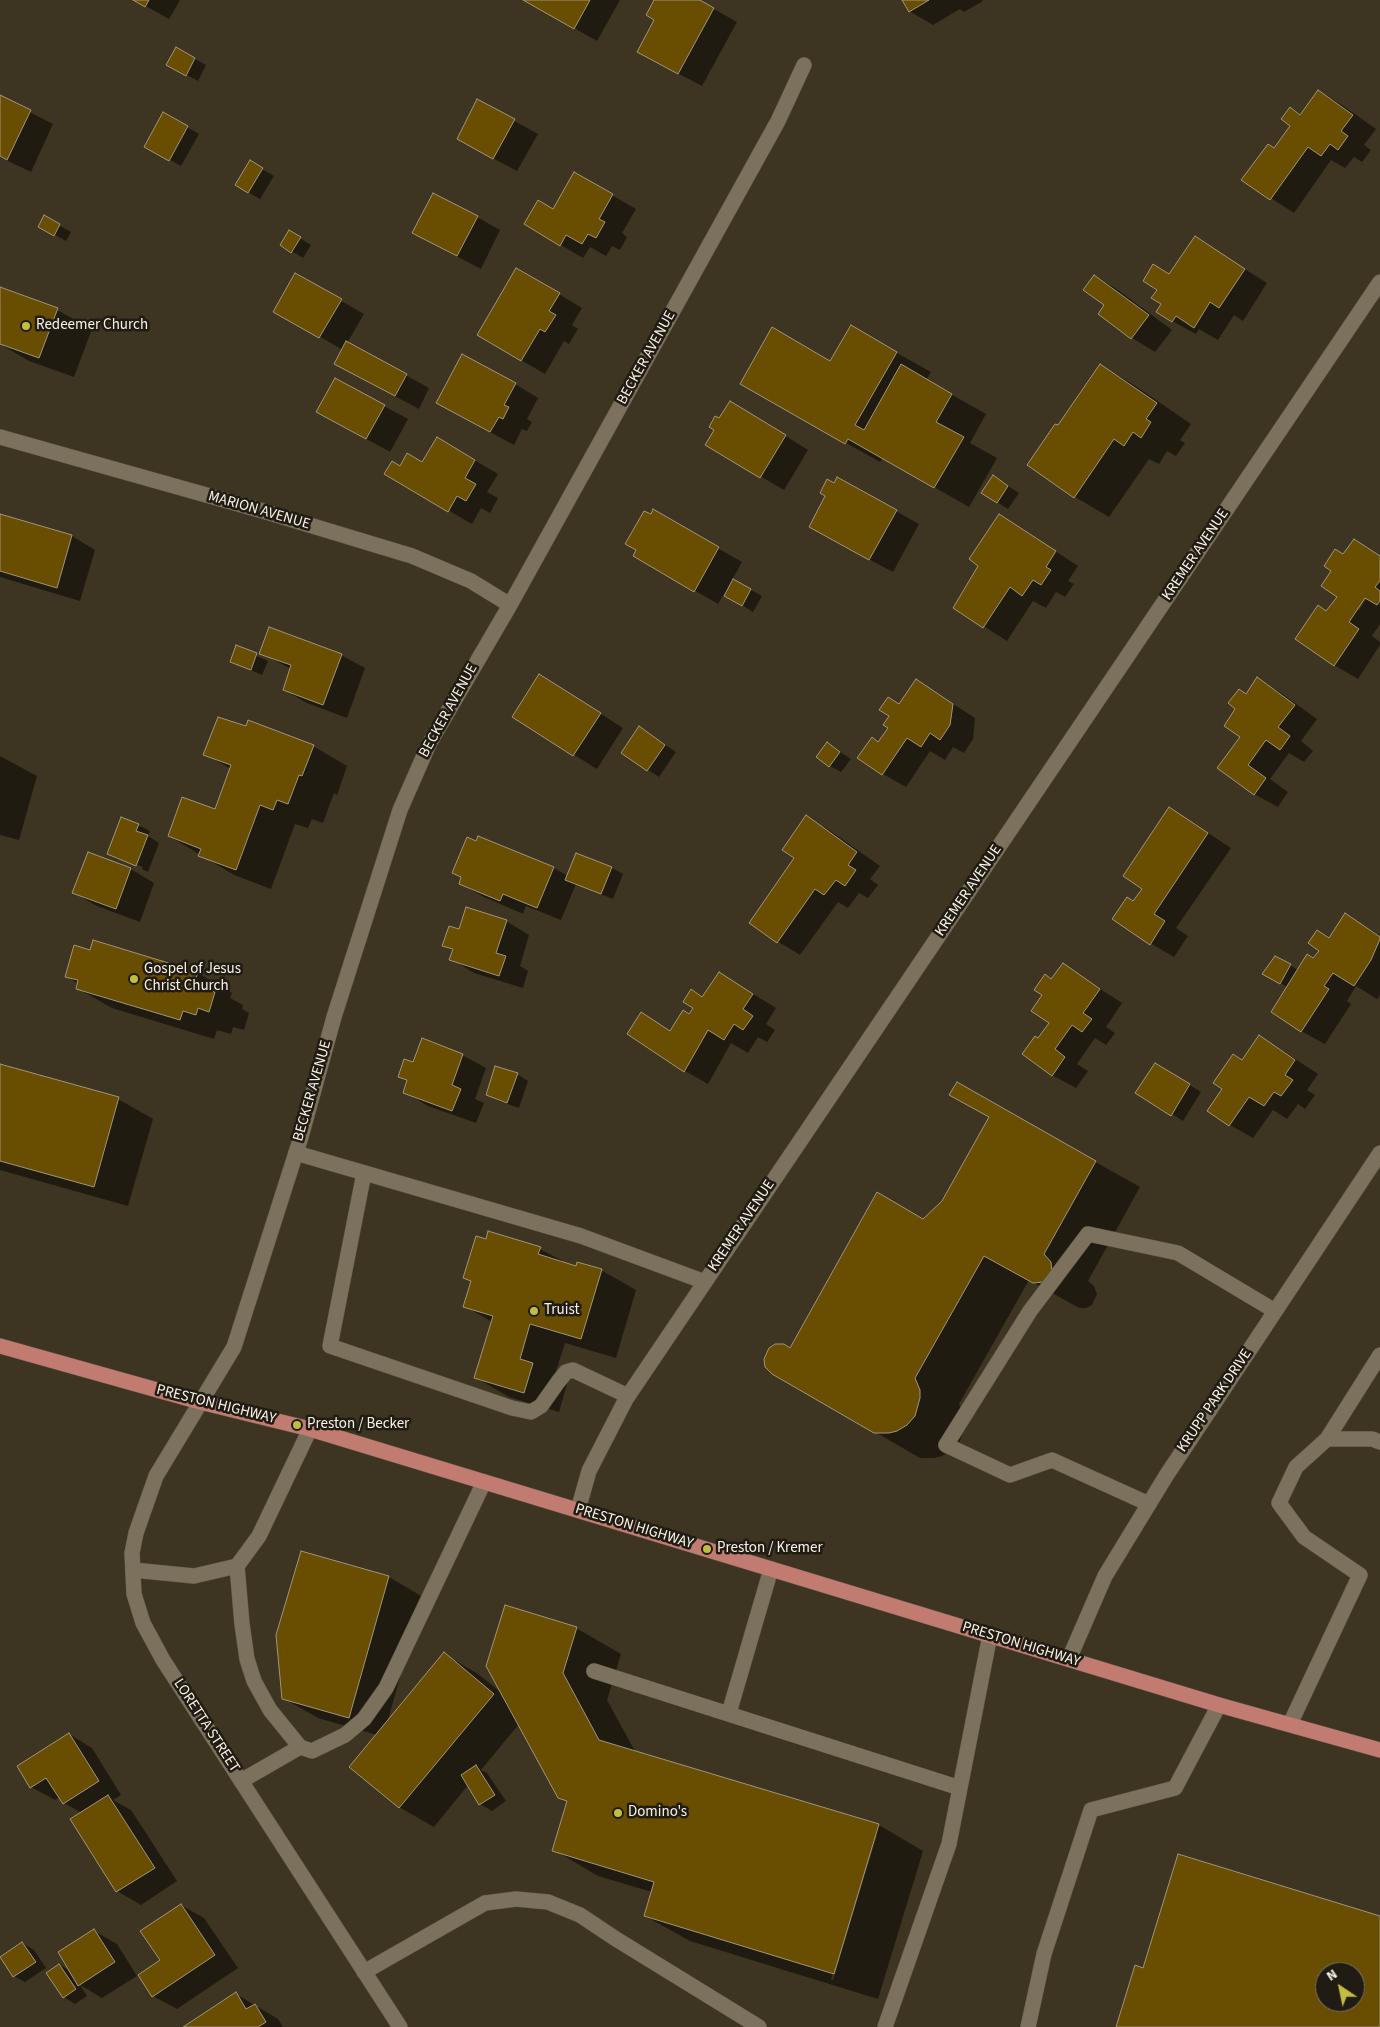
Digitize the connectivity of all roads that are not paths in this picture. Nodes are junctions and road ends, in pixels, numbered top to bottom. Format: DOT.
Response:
graph roads {
  1 [pos="804,65"];
  2 [pos="1380,282"];
  3 [pos="0,437"];
  4 [pos="510,605"];
  5 [pos="296,1153"];
  6 [pos="1380,1153"];
  7 [pos="364,1173"];
  8 [pos="705,1282"];
  9 [pos="1275,1311"];
  10 [pos="0,1346"];
  11 [pos="1380,1355"];
  12 [pos="628,1396"];
  13 [pos="200,1402"];
  14 [pos="310,1429"];
  15 [pos="1327,1439"];
  16 [pos="1380,1442"];
  17 [pos="484,1482"];
  18 [pos="1149,1504"];
  19 [pos="578,1510"];
  20 [pos="237,1566"];
  21 [pos="772,1569"];
  22 [pos="133,1570"];
  23 [pos="990,1635"];
  24 [pos="1070,1660"];
  25 [pos="594,1671"];
  26 [pos="1219,1705"];
  27 [pos="729,1713"];
  28 [pos="1290,1724"];
  29 [pos="300,1747"];
  30 [pos="1380,1750"];
  31 [pos="241,1781"];
  32 [pos="960,1788"];
  33 [pos="364,1972"];
  34 [pos="400,2027"];
  35 [pos="759,2027"];
  36 [pos="885,2027"];
  37 [pos="1028,2027"];
  1 -- 4 [label="street, BECKER AVENUE"];
  2 -- 8 [label="street, KREMER AVENUE"];
  3 -- 4 [label="street, MARION AVENUE"];
  4 -- 5 [label="street, BECKER AVENUE"];
  5 -- 7 [label="street"];
  5 -- 13 [label="street, BECKER AVENUE"];
  6 -- 9 [label="street, KRUPP PARK DRIVE"];
  7 -- 8 [label="street"];
  7 -- 12 [label="street"];
  8 -- 12 [label="street, KREMER AVENUE"];
  9 -- 18 [label="street, KRUPP PARK DRIVE"];
  9 -- 18 [label="street"];
  10 -- 13 [label="main road, PRESTON HIGHWAY"];
  11 -- 15 [label="street"];
  12 -- 19 [label="street, KREMER AVENUE"];
  13 -- 14 [label="main road, PRESTON HIGHWAY"];
  13 -- 22 [label="street, LORETTA STREET"];
  14 -- 17 [label="main road, PRESTON HIGHWAY"];
  14 -- 20 [label="street"];
  15 -- 16 [label="street"];
  15 -- 28 [label="street"];
  17 -- 19 [label="main road, PRESTON HIGHWAY"];
  17 -- 29 [label="street"];
  18 -- 24 [label="street, KRUPP PARK DRIVE"];
  19 -- 21 [label="main road, PRESTON HIGHWAY"];
  20 -- 22 [label="street"];
  20 -- 29 [label="street"];
  21 -- 23 [label="main road, PRESTON HIGHWAY"];
  21 -- 27 [label="street"];
  22 -- 31 [label="street, LORETTA STREET"];
  23 -- 24 [label="main road, PRESTON HIGHWAY"];
  23 -- 32 [label="street"];
  24 -- 26 [label="main road, PRESTON HIGHWAY"];
  25 -- 27 [label="street"];
  26 -- 28 [label="main road, PRESTON HIGHWAY"];
  26 -- 37 [label="street"];
  27 -- 32 [label="street"];
  28 -- 30 [label="main road, PRESTON HIGHWAY"];
  29 -- 31 [label="street"];
  31 -- 33 [label="street, LORETTA STREET"];
  32 -- 36 [label="street"];
  33 -- 34 [label="street, LORETTA STREET"];
  33 -- 35 [label="street"];
}
